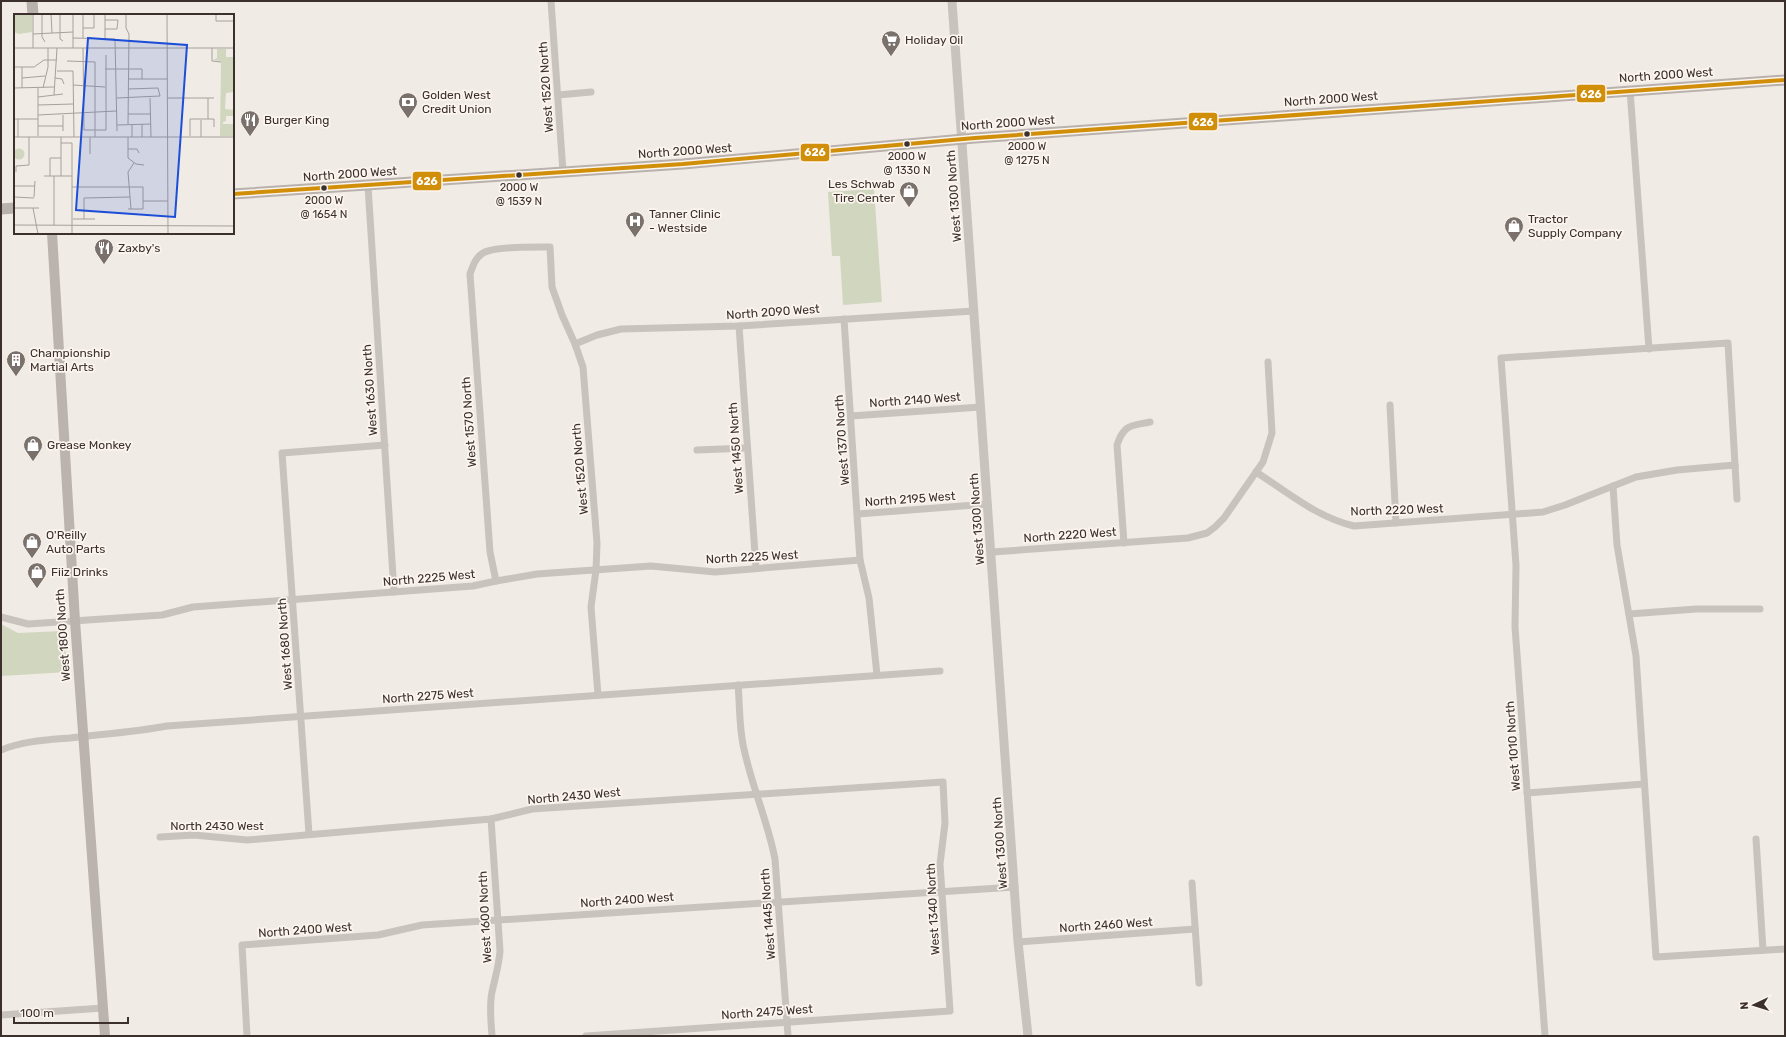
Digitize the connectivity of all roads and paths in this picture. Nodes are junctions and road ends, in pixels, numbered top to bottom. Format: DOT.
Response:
graph roads {
  1 [pos="32,1"];
  2 [pos="551,1"];
  3 [pos="952,1"];
  4 [pos="33,14"];
  5 [pos="1785,80"];
  6 [pos="1630,90"];
  7 [pos="591,92"];
  8 [pos="558,95"];
  9 [pos="962,140"];
  10 [pos="563,172"];
  11 [pos="368,186"];
  12 [pos="234,194"];
  13 [pos="14,208"];
  14 [pos="1,209"];
  15 [pos="52,234"];
  16 [pos="474,261"];
  17 [pos="974,310"];
  18 [pos="844,319"];
  19 [pos="739,326"];
  20 [pos="576,344"];
  21 [pos="1649,349"];
  22 [pos="1268,362"];
  23 [pos="1390,405"];
  24 [pos="981,407"];
  25 [pos="851,416"];
  26 [pos="1150,422"];
  27 [pos="385,446"];
  28 [pos="747,448"];
  29 [pos="697,450"];
  30 [pos="1735,465"];
  31 [pos="1256,472"];
  32 [pos="1613,486"];
  33 [pos="1737,499"];
  34 [pos="988,504"];
  35 [pos="858,514"];
  36 [pos="1512,515"];
  37 [pos="1396,523"];
  38 [pos="1124,543"];
  39 [pos="992,552"];
  40 [pos="860,560"];
  41 [pos="756,568"];
  42 [pos="596,570"];
  43 [pos="496,581"];
  44 [pos="394,592"];
  45 [pos="292,599"];
  46 [pos="1760,609"];
  47 [pos="1629,614"];
  48 [pos="1,618"];
  49 [pos="75,621"];
  50 [pos="940,671"];
  51 [pos="877,675"];
  52 [pos="738,685"];
  53 [pos="598,695"];
  54 [pos="301,716"];
  55 [pos="83,736"];
  56 [pos="1,750"];
  57 [pos="943,782"];
  58 [pos="1644,784"];
  59 [pos="1527,793"];
  60 [pos="756,794"];
  61 [pos="490,819"];
  62 [pos="309,834"];
  63 [pos="160,837"];
  64 [pos="1756,839"];
  65 [pos="1192,883"];
  66 [pos="1015,886"];
  67 [pos="943,891"];
  68 [pos="778,901"];
  69 [pos="498,920"];
  70 [pos="1195,929"];
  71 [pos="1018,942"];
  72 [pos="1785,949"];
  73 [pos="1762,950"];
  74 [pos="1199,983"];
  75 [pos="103,1008"];
  76 [pos="950,1010"];
  77 [pos="1,1015"];
  78 [pos="787,1022"];
  79 [pos="105,1036"];
  80 [pos="247,1036"];
  81 [pos="492,1036"];
  82 [pos="586,1036"];
  83 [pos="788,1036"];
  84 [pos="1028,1036"];
  85 [pos="1545,1036"];
  1 -- 4 [label="main road"];
  2 -- 8 [label="street, West 1520 North"];
  3 -- 9 [label="street, West 1300 North"];
  5 -- 6 [label="main road, North 2000 West"];
  6 -- 9 [label="main road, North 2000 West"];
  6 -- 21 [label="street"];
  7 -- 8 [label="street"];
  8 -- 10 [label="street, West 1520 North"];
  9 -- 10 [label="main road, North 2000 West"];
  9 -- 17 [label="street, West 1300 North"];
  10 -- 11 [label="main road, North 2000 West"];
  11 -- 12 [label="main road, North 2000 West"];
  11 -- 27 [label="street, West 1630 North"];
  13 -- 14 [label="main road"];
  15 -- 49 [label="main road, West 1800 North"];
  16 -- 20 [label="street, West 1520 North"];
  16 -- 43 [label="street, West 1570 North"];
  17 -- 18 [label="street, North 2090 West"];
  17 -- 24 [label="street, West 1300 North"];
  18 -- 19 [label="street, North 2090 West"];
  18 -- 25 [label="street, West 1370 North"];
  19 -- 20 [label="street, North 2090 West"];
  19 -- 28 [label="street, West 1450 North"];
  20 -- 42 [label="street, West 1520 North"];
  21 -- 30 [label="street"];
  21 -- 36 [label="street, West 1010 North"];
  22 -- 31 [label="street"];
  23 -- 37 [label="street"];
  24 -- 25 [label="street, North 2140 West"];
  24 -- 34 [label="street, West 1300 North"];
  25 -- 35 [label="street, West 1370 North"];
  26 -- 38 [label="street"];
  27 -- 44 [label="street, West 1630 North"];
  27 -- 45 [label="street, West 1680 North"];
  28 -- 29 [label="street"];
  28 -- 41 [label="street, West 1450 North"];
  30 -- 32 [label="street, North 2220 West"];
  30 -- 33 [label="street"];
  31 -- 37 [label="street, North 2220 West"];
  31 -- 38 [label="street, North 2220 West"];
  32 -- 36 [label="street, North 2220 West"];
  32 -- 47 [label="street"];
  34 -- 35 [label="street, North 2195 West"];
  34 -- 39 [label="street, West 1300 North"];
  35 -- 40 [label="street, West 1370 North"];
  36 -- 37 [label="street, North 2220 West"];
  36 -- 59 [label="street, West 1010 North"];
  38 -- 39 [label="street, North 2220 West"];
  39 -- 66 [label="street, West 1300 North"];
  40 -- 41 [label="street, North 2225 West"];
  40 -- 51 [label="street, West 1370 North"];
  41 -- 42 [label="street, North 2225 West"];
  42 -- 43 [label="street, North 2225 West"];
  42 -- 53 [label="street, West 1520 North"];
  43 -- 44 [label="street, North 2225 West"];
  44 -- 45 [label="street, North 2225 West"];
  45 -- 49 [label="street, North 2225 West"];
  45 -- 54 [label="street, West 1680 North"];
  46 -- 47 [label="street"];
  47 -- 58 [label="street"];
  48 -- 49 [label="street, North 2225 West"];
  49 -- 55 [label="main road, West 1800 North"];
  50 -- 51 [label="street, North 2275 West"];
  51 -- 52 [label="street, North 2275 West"];
  52 -- 53 [label="street, North 2275 West"];
  52 -- 60 [label="street, West 1445 North"];
  53 -- 54 [label="street, North 2275 West"];
  54 -- 55 [label="street, North 2275 West"];
  54 -- 62 [label="street, West 1680 North"];
  55 -- 56 [label="street, North 2275 West"];
  55 -- 75 [label="main road, West 1800 North"];
  57 -- 60 [label="street, North 2430 West"];
  57 -- 67 [label="street, West 1340 North"];
  58 -- 59 [label="street"];
  58 -- 73 [label="street"];
  59 -- 85 [label="street, West 1010 North"];
  60 -- 61 [label="street, North 2430 West"];
  60 -- 68 [label="street, West 1445 North"];
  61 -- 62 [label="street, North 2430 West"];
  61 -- 69 [label="street, West 1600 North"];
  62 -- 63 [label="street, North 2430 West"];
  64 -- 73 [label="street"];
  65 -- 70 [label="street"];
  66 -- 67 [label="street, North 2400 West"];
  66 -- 71 [label="street, West 1300 North"];
  67 -- 68 [label="street, North 2400 West"];
  67 -- 76 [label="street, West 1340 North"];
  68 -- 69 [label="street, North 2400 West"];
  68 -- 78 [label="street, West 1445 North"];
  69 -- 80 [label="street, North 2400 West"];
  69 -- 81 [label="street, West 1600 North"];
  70 -- 71 [label="street, North 2460 West"];
  70 -- 74 [label="street"];
  71 -- 84 [label="street, West 1300 North"];
  72 -- 73 [label="street"];
  75 -- 77 [label="street"];
  75 -- 79 [label="main road, West 1800 North"];
  76 -- 78 [label="street, North 2475 West"];
  78 -- 82 [label="street, North 2475 West"];
  78 -- 83 [label="street, West 1445 North"];
}
